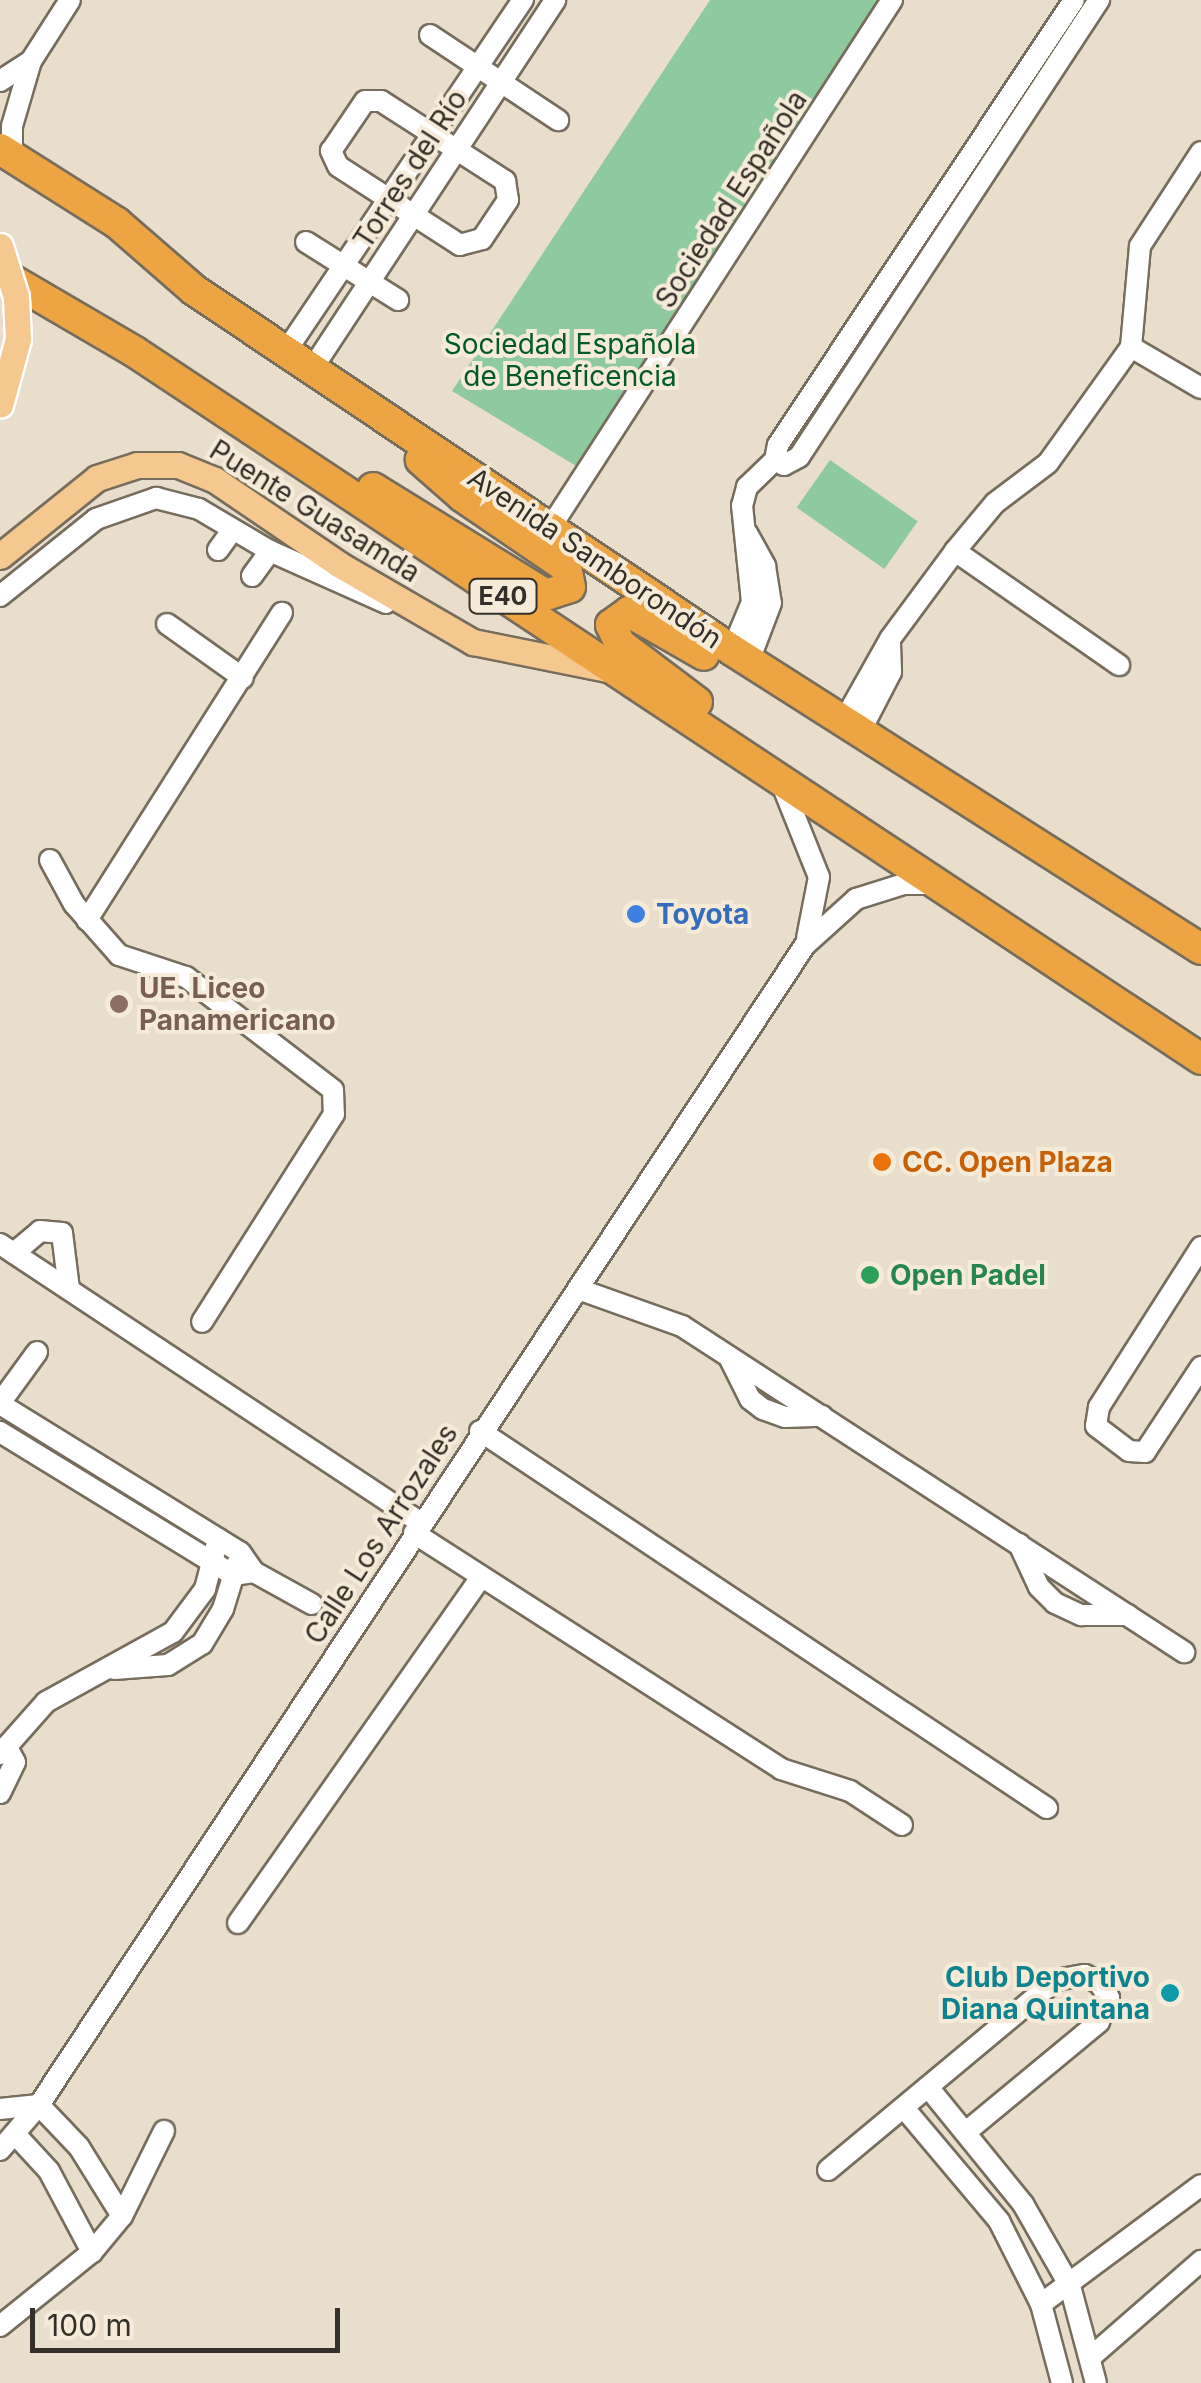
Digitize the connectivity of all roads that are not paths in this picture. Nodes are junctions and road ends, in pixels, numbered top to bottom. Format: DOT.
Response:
graph roads {
  1 [pos="70,0"];
  2 [pos="523,0"];
  3 [pos="555,0"];
  4 [pos="892,0"];
  5 [pos="1074,0"];
  6 [pos="1096,2"];
  7 [pos="430,35"];
  8 [pos="1037,55"];
  9 [pos="30,60"];
  10 [pos="477,68"];
  11 [pos="1055,68"];
  12 [pos="0,81"];
  13 [pos="500,83"];
  14 [pos="558,120"];
  15 [pos="992,121"];
  16 [pos="1012,133"];
  17 [pos="432,134"];
  18 [pos="6,138"];
  19 [pos="455,148"];
  20 [pos="1201,152"];
  21 [pos="388,198"];
  22 [pos="412,214"];
  23 [pos="306,242"];
  24 [pos="0,246"];
  25 [pos="910,246"];
  26 [pos="929,260"];
  27 [pos="344,266"];
  28 [pos="0,273"];
  29 [pos="369,282"];
  30 [pos="398,300"];
  31 [pos="1132,348"];
  32 [pos="286,351"];
  33 [pos="832,364"];
  34 [pos="312,369"];
  35 [pos="852,377"];
  36 [pos="338,386"];
  37 [pos="1201,388"];
  38 [pos="0,405"];
  39 [pos="228,414"];
  40 [pos="775,460"];
  41 [pos="550,528"];
  42 [pos="232,531"];
  43 [pos="218,550"];
  44 [pos="270,551"];
  45 [pos="956,551"];
  46 [pos="0,556"];
  47 [pos="252,576"];
  48 [pos="0,596"];
  49 [pos="282,613"];
  50 [pos="167,624"];
  51 [pos="474,642"];
  52 [pos="740,655"];
  53 [pos="1119,665"];
  54 [pos="616,671"];
  55 [pos="242,678"];
  56 [pos="852,726"];
  57 [pos="780,779"];
  58 [pos="50,860"];
  59 [pos="934,884"];
  60 [pos="87,920"];
  61 [pos="805,945"];
  62 [pos="1201,949"];
  63 [pos="1201,1059"];
  64 [pos="1201,1247"];
  65 [pos="7,1248"];
  66 [pos="69,1289"];
  67 [pos="578,1289"];
  68 [pos="202,1322"];
  69 [pos="37,1352"];
  70 [pos="1201,1367"];
  71 [pos="0,1404"];
  72 [pos="0,1432"];
  73 [pos="480,1432"];
  74 [pos="115,1476"];
  75 [pos="104,1496"];
  76 [pos="418,1528"];
  77 [pos="218,1539"];
  78 [pos="1019,1544"];
  79 [pos="213,1562"];
  80 [pos="244,1573"];
  81 [pos="481,1577"];
  82 [pos="312,1604"];
  83 [pos="1128,1615"];
  84 [pos="1184,1652"];
  85 [pos="114,1669"];
  86 [pos="3,1750"];
  87 [pos="0,1792"];
  88 [pos="1048,1808"];
  89 [pos="902,1826"];
  90 [pos="238,1923"];
  91 [pos="928,2087"];
  92 [pos="39,2105"];
  93 [pos="904,2108"];
  94 [pos="0,2109"];
  95 [pos="164,2131"];
  96 [pos="966,2132"];
  97 [pos="15,2134"];
  98 [pos="0,2150"];
  99 [pos="828,2170"];
  100 [pos="1201,2184"];
  101 [pos="122,2216"];
  102 [pos="92,2252"];
  103 [pos="1201,2261"];
  104 [pos="1070,2286"];
  105 [pos="1041,2304"];
  106 [pos="0,2326"];
  107 [pos="1092,2356"];
  108 [pos="1062,2383"];
  109 [pos="1096,2383"];
  1 -- 9 [label="street"];
  2 -- 10 [label="street, Torres del Río"];
  3 -- 13 [label="street, Torres del Río"];
  4 -- 41 [label="street, Sociedad Española"];
  5 -- 8 [label="street"];
  6 -- 11 [label="street"];
  7 -- 10 [label="street"];
  8 -- 11 [label="street"];
  8 -- 15 [label="street"];
  9 -- 12 [label="street"];
  9 -- 18 [label="street"];
  10 -- 13 [label="street"];
  10 -- 17 [label="street, Torres del Río"];
  11 -- 16 [label="street"];
  13 -- 14 [label="street"];
  13 -- 19 [label="street, Torres del Río"];
  15 -- 16 [label="street"];
  15 -- 25 [label="street"];
  16 -- 26 [label="street"];
  17 -- 19 [label="street"];
  17 -- 21 [label="street, Torres del Río"];
  17 -- 21 [label="street"];
  18 -- 32 [label="highway, Avenida Samborondón"];
  19 -- 22 [label="street, Torres del Río"];
  19 -- 22 [label="street"];
  20 -- 31 [label="street"];
  21 -- 22 [label="street"];
  21 -- 27 [label="street, Torres del Río"];
  22 -- 29 [label="street, Torres del Río"];
  23 -- 27 [label="street"];
  24 -- 38 [label="main road, bridge"];
  25 -- 26 [label="street"];
  25 -- 33 [label="street"];
  26 -- 35 [label="street"];
  27 -- 29 [label="street"];
  27 -- 32 [label="street, Torres del Río"];
  28 -- 39 [label="highway, E40"];
  29 -- 30 [label="street"];
  29 -- 34 [label="street, Torres del Río"];
  31 -- 37 [label="street"];
  31 -- 45 [label="street"];
  32 -- 34 [label="highway, Avenida Samborondón"];
  33 -- 35 [label="street"];
  33 -- 40 [label="street"];
  34 -- 36 [label="highway, Avenida Samborondón"];
  35 -- 40 [label="street"];
  36 -- 39 [label="highway"];
  36 -- 41 [label="highway, Avenida Samborondón"];
  39 -- 54 [label="highway, E40"];
  40 -- 52 [label="street"];
  41 -- 52 [label="highway, Avenida Samborondón"];
  42 -- 43 [label="street"];
  42 -- 44 [label="street"];
  42 -- 48 [label="street"];
  44 -- 47 [label="street"];
  44 -- 51 [label="street"];
  45 -- 53 [label="street"];
  45 -- 56 [label="street"];
  46 -- 51 [label="main road, Puente Guasamda"];
  49 -- 55 [label="street"];
  50 -- 55 [label="street"];
  51 -- 54 [label="main road, Puente Guasamda"];
  52 -- 56 [label="highway, Avenida Samborondón"];
  52 -- 57 [label="highway"];
  54 -- 57 [label="highway, E40"];
  55 -- 60 [label="street"];
  56 -- 62 [label="highway, Avenida Samborondón"];
  57 -- 59 [label="highway, E40"];
  57 -- 61 [label="street, Calle Los Arrozales"];
  58 -- 60 [label="street"];
  59 -- 61 [label="street, Calle Los Arrozales"];
  59 -- 63 [label="highway, E40"];
  60 -- 68 [label="street"];
  61 -- 67 [label="street, Calle Los Arrozales"];
  64 -- 70 [label="street"];
  65 -- 66 [label="street"];
  65 -- 66 [label="street"];
  66 -- 76 [label="street"];
  67 -- 73 [label="street, Calle Los Arrozales"];
  67 -- 78 [label="street"];
  69 -- 71 [label="street"];
  71 -- 74 [label="street"];
  72 -- 75 [label="street"];
  73 -- 76 [label="street, Calle Los Arrozales"];
  73 -- 88 [label="street"];
  74 -- 75 [label="street"];
  74 -- 77 [label="street"];
  75 -- 79 [label="street"];
  76 -- 81 [label="street"];
  76 -- 92 [label="street, Calle Los Arrozales"];
  77 -- 79 [label="street"];
  77 -- 80 [label="street"];
  78 -- 83 [label="street"];
  78 -- 83 [label="street"];
  79 -- 80 [label="street"];
  79 -- 85 [label="street"];
  80 -- 82 [label="street"];
  80 -- 85 [label="street"];
  81 -- 89 [label="street"];
  81 -- 90 [label="street"];
  83 -- 84 [label="street"];
  85 -- 86 [label="street"];
  86 -- 87 [label="street"];
  91 -- 93 [label="street"];
  91 -- 96 [label="street"];
  91 -- 96 [label="street"];
  92 -- 94 [label="street"];
  92 -- 97 [label="street, Calle Los Arrozales"];
  92 -- 101 [label="street"];
  93 -- 99 [label="street"];
  93 -- 105 [label="street"];
  95 -- 101 [label="street"];
  96 -- 104 [label="street"];
  97 -- 98 [label="street, Calle Los Arrozales"];
  97 -- 102 [label="street"];
  100 -- 104 [label="street"];
  101 -- 102 [label="street"];
  102 -- 106 [label="street"];
  103 -- 107 [label="street"];
  104 -- 105 [label="street"];
  104 -- 107 [label="street"];
  105 -- 108 [label="street"];
  107 -- 109 [label="street"];
}
